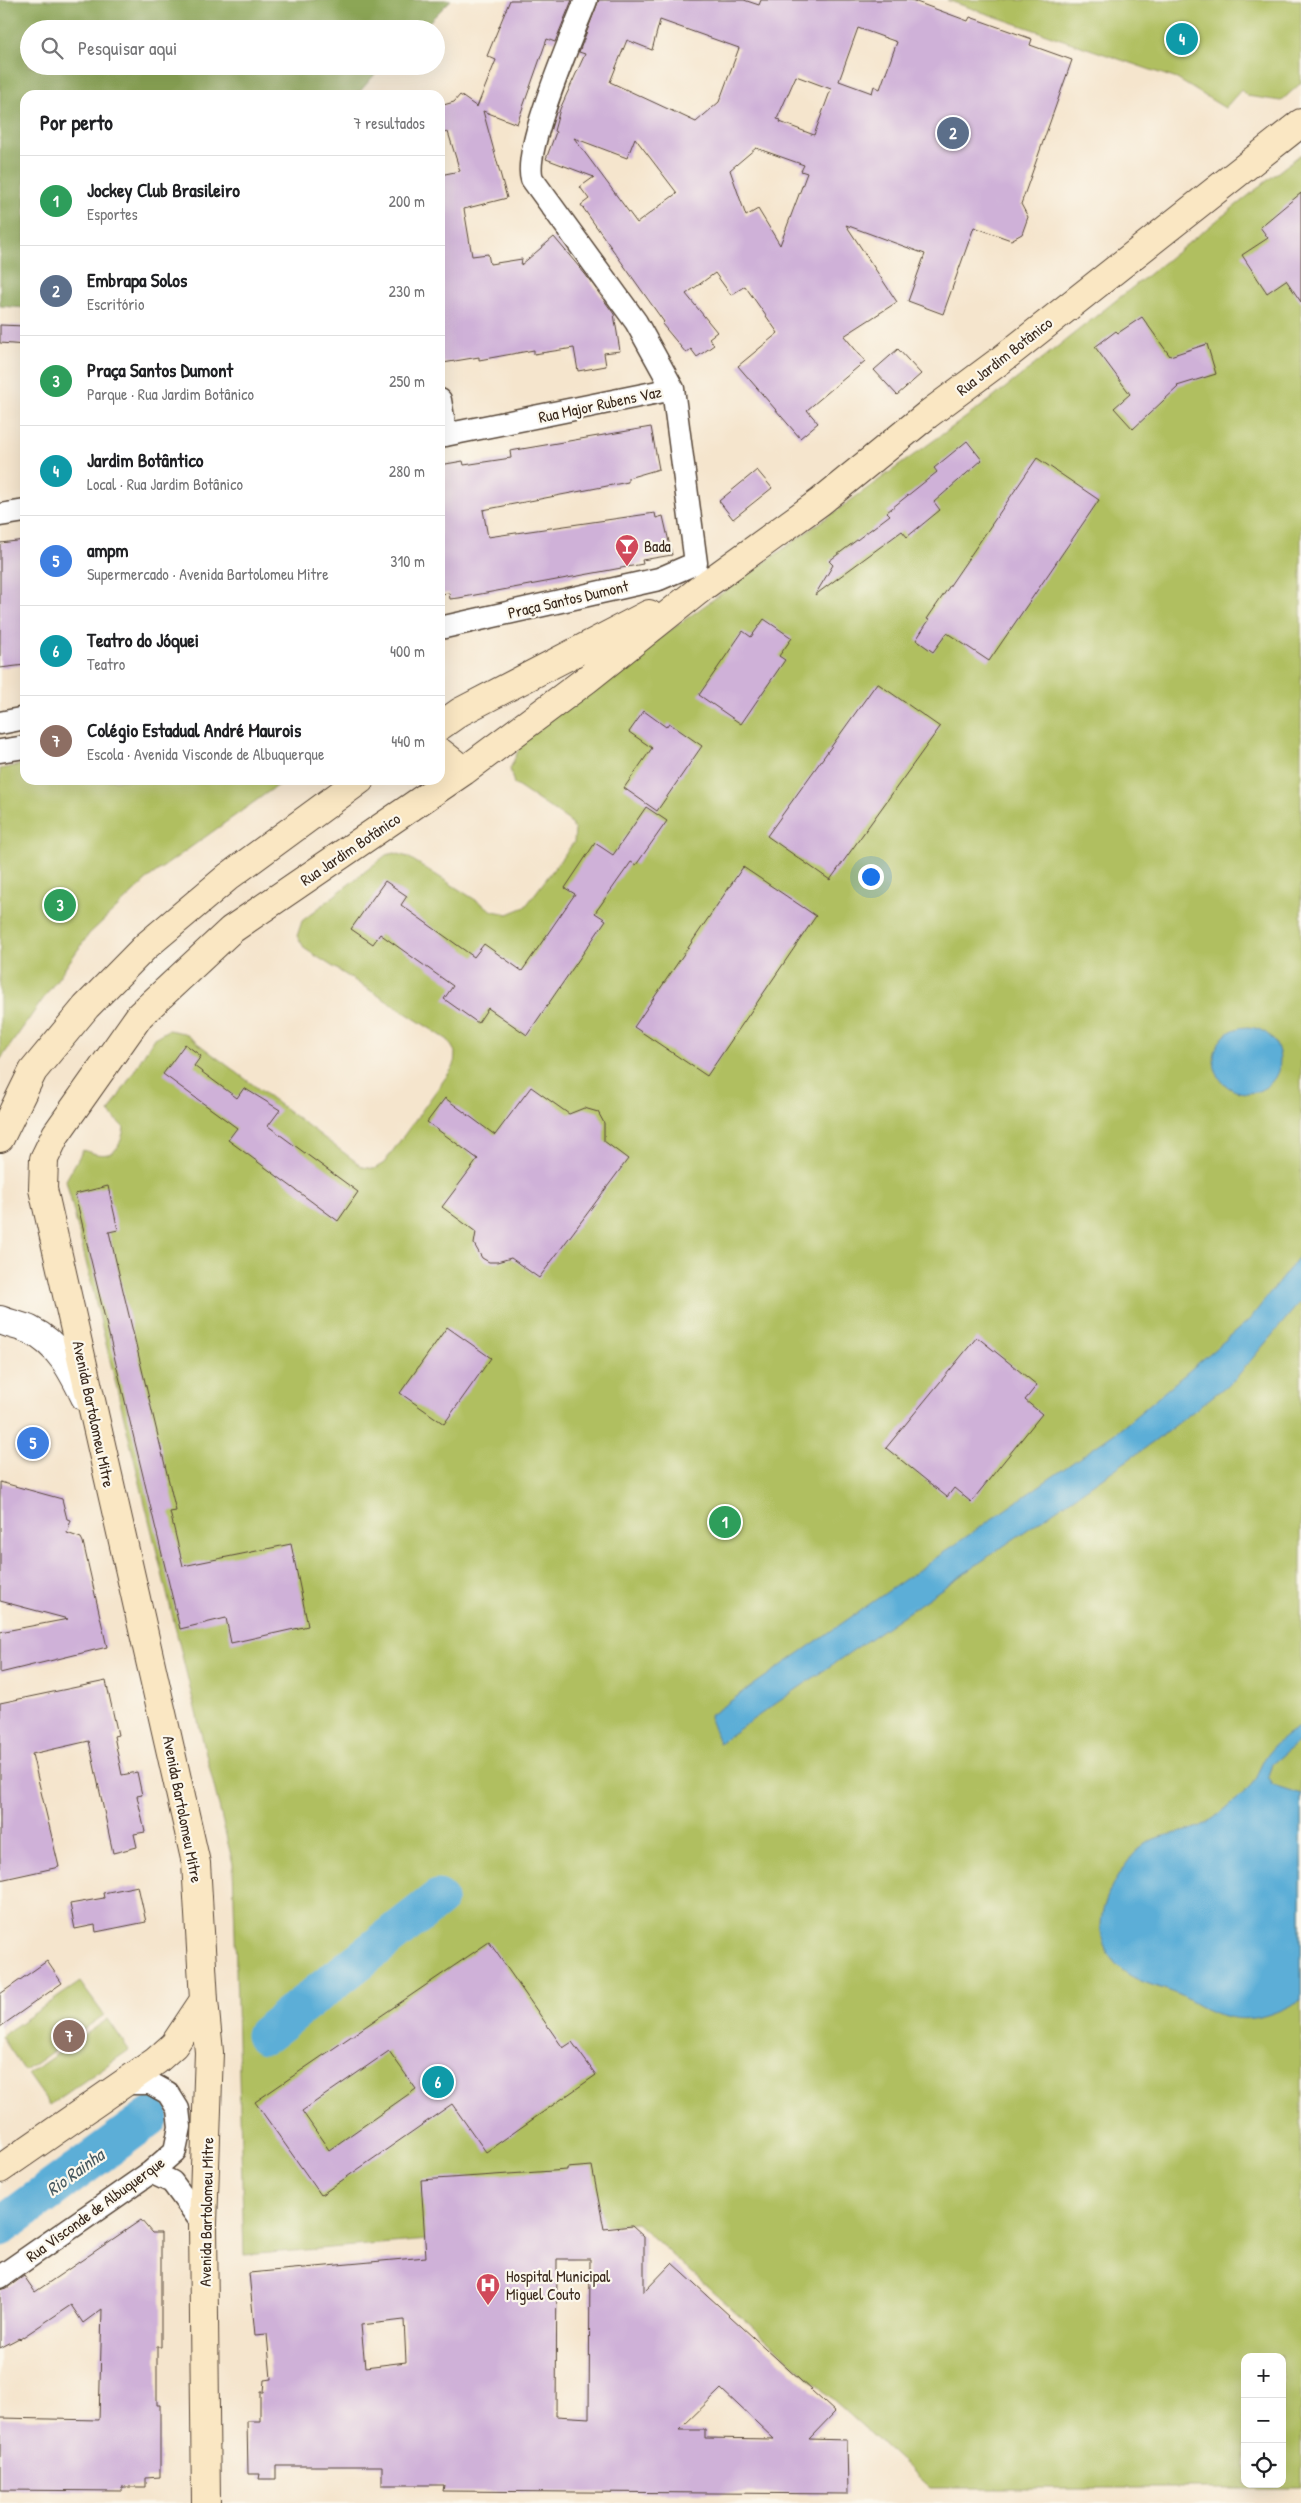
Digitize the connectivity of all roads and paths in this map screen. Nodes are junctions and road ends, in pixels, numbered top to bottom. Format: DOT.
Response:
graph roads {
  1 [pos="586,0"];
  2 [pos="1301,123"];
  3 [pos="674,389"];
  4 [pos="445,436"];
  5 [pos="20,512"];
  6 [pos="0,515"];
  7 [pos="699,575"];
  8 [pos="445,627"];
  9 [pos="20,719"];
  10 [pos="445,722"];
  11 [pos="0,723"];
  12 [pos="20,748"];
  13 [pos="0,751"];
  14 [pos="445,756"];
  15 [pos="464,770"];
  16 [pos="445,783"];
  17 [pos="353,785"];
  18 [pos="442,785"];
  19 [pos="33,1071"];
  20 [pos="0,1108"];
  21 [pos="0,1138"];
  22 [pos="44,1159"];
  23 [pos="0,1320"];
  24 [pos="96,1419"];
  25 [pos="204,2000"];
  26 [pos="125,2083"];
  27 [pos="0,2169"];
  28 [pos="151,2172"];
  29 [pos="203,2224"];
  30 [pos="0,2277"];
  31 [pos="206,2503"];
  1 -- 3 [label="street"];
  2 -- 7 [label="main road, Rua Jardim Botânico"];
  3 -- 4 [label="street, Rua Major Rubens Vaz"];
  3 -- 7 [label="street, Rua Major Rubens Vaz"];
  5 -- 6 [label="street"];
  7 -- 8 [label="street, Praça Santos Dumont"];
  7 -- 10 [label="main road, Rua Jardim Botânico"];
  7 -- 15 [label="main road, Rua Jardim Botânico"];
  9 -- 11 [label="street"];
  12 -- 13 [label="street"];
  14 -- 15 [label="main road"];
  15 -- 16 [label="main road, Rua Jardim Botânico"];
  17 -- 19 [label="main road"];
  18 -- 22 [label="main road, Rua Jardim Botânico"];
  19 -- 20 [label="street"];
  19 -- 21 [label="main road"];
  22 -- 24 [label="main road, Avenida Bartolomeu Mitre"];
  23 -- 24 [label="street"];
  24 -- 25 [label="main road, Avenida Bartolomeu Mitre"];
  25 -- 26 [label="main road"];
  25 -- 29 [label="main road, Avenida Bartolomeu Mitre"];
  26 -- 27 [label="main road"];
  26 -- 28 [label="street, Rua Visconde de Albuquerque"];
  28 -- 29 [label="street"];
  28 -- 30 [label="street, Rua Visconde de Albuquerque"];
  29 -- 31 [label="main road, Avenida Bartolomeu Mitre"];
}
